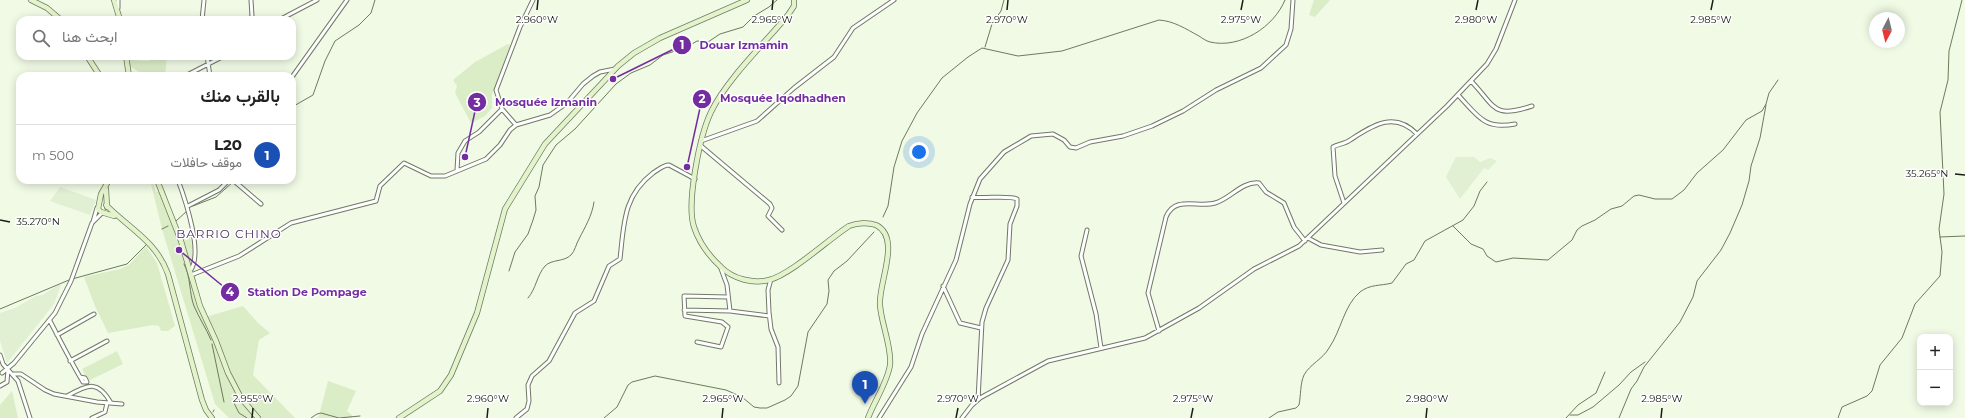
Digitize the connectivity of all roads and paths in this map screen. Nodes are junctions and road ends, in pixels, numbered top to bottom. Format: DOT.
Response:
graph roads {
  1 [pos="31,0"];
  2 [pos="114,0"];
  3 [pos="118,0"];
  4 [pos="204,0"];
  5 [pos="251,0"];
  6 [pos="317,0"];
  7 [pos="347,0"];
  8 [pos="533,0"];
  9 [pos="747,0"];
  10 [pos="794,0"];
  11 [pos="894,0"];
  12 [pos="1293,0"];
  13 [pos="1515,0"];
  14 [pos="118,8"];
  15 [pos="56,16"];
  16 [pos="119,16"];
  17 [pos="202,16"];
  18 [pos="252,16"];
  19 [pos="286,16"];
  20 [pos="90,60"];
  21 [pos="126,60"];
  22 [pos="206,60"];
  23 [pos="216,60"];
  24 [pos="207,65"];
  25 [pos="615,69"];
  26 [pos="97,72"];
  27 [pos="128,72"];
  28 [pos="193,72"];
  29 [pos="209,72"];
  30 [pos="296,72"];
  31 [pos="1471,81"];
  32 [pos="1458,95"];
  33 [pos="1532,106"];
  34 [pos="502,109"];
  35 [pos="1515,124"];
  36 [pos="516,125"];
  37 [pos="1418,134"];
  38 [pos="701,143"];
  39 [pos="457,170"];
  40 [pos="695,179"];
  41 [pos="108,184"];
  42 [pos="108,184"];
  43 [pos="158,184"];
  44 [pos="180,184"];
  45 [pos="225,184"];
  46 [pos="238,184"];
  47 [pos="972,197"];
  48 [pos="261,204"];
  49 [pos="1344,204"];
  50 [pos="106,205"];
  51 [pos="98,206"];
  52 [pos="188,206"];
  53 [pos="104,212"];
  54 [pos="120,218"];
  55 [pos="92,223"];
  56 [pos="782,230"];
  57 [pos="1087,230"];
  58 [pos="1307,240"];
  59 [pos="1382,250"];
  60 [pos="720,266"];
  61 [pos="191,273"];
  62 [pos="771,279"];
  63 [pos="943,286"];
  64 [pos="728,297"];
  65 [pos="684,310"];
  66 [pos="730,311"];
  67 [pos="94,314"];
  68 [pos="769,316"];
  69 [pos="50,321"];
  70 [pos="981,328"];
  71 [pos="1159,331"];
  72 [pos="57,335"];
  73 [pos="107,341"];
  74 [pos="697,342"];
  75 [pos="1101,348"];
  76 [pos="0,355"];
  77 [pos="70,360"];
  78 [pos="8,369"];
  79 [pos="1,373"];
  80 [pos="13,374"];
  81 [pos="80,377"];
  82 [pos="7,378"];
  83 [pos="779,383"];
  84 [pos="0,386"];
  85 [pos="67,396"];
  86 [pos="978,400"];
  87 [pos="109,403"];
  88 [pos="122,404"];
  89 [pos="30,418"];
  90 [pos="92,418"];
  91 [pos="212,418"];
  92 [pos="258,418"];
  93 [pos="399,418"];
  94 [pos="516,418"];
  95 [pos="868,418"];
  96 [pos="879,418"];
  97 [pos="962,418"];
  1 -- 15 [label="street"];
  2 -- 14 [label="street"];
  3 -- 14 [label="street"];
  4 -- 17 [label="street"];
  5 -- 18 [label="street"];
  6 -- 19 [label="street"];
  7 -- 30 [label="street"];
  8 -- 34 [label="street"];
  9 -- 25 [label="street"];
  10 -- 38 [label="street"];
  11 -- 38 [label="street"];
  12 -- 47 [label="street"];
  13 -- 31 [label="street"];
  14 -- 16 [label="street"];
  20 -- 26 [label="street"];
  21 -- 27 [label="street"];
  22 -- 24 [label="street"];
  23 -- 24 [label="street"];
  24 -- 28 [label="street"];
  24 -- 29 [label="street"];
  25 -- 36 [label="street"];
  25 -- 93 [label="street"];
  31 -- 32 [label="street"];
  31 -- 33 [label="street"];
  32 -- 35 [label="street"];
  32 -- 37 [label="street"];
  34 -- 36 [label="street"];
  34 -- 39 [label="street"];
  36 -- 39 [label="street"];
  37 -- 49 [label="street"];
  37 -- 49 [label="street"];
  38 -- 40 [label="street"];
  38 -- 56 [label="street"];
  39 -- 61 [label="street"];
  40 -- 60 [label="street"];
  40 -- 94 [label="street"];
  41 -- 50 [label="street"];
  42 -- 51 [label="street"];
  43 -- 61 [label="street"];
  44 -- 52 [label="street"];
  45 -- 52 [label="street"];
  46 -- 48 [label="street"];
  47 -- 63 [label="street"];
  47 -- 70 [label="street"];
  49 -- 58 [label="street"];
  50 -- 51 [label="street"];
  50 -- 53 [label="street"];
  50 -- 54 [label="street"];
  51 -- 53 [label="street"];
  51 -- 55 [label="street"];
  52 -- 61 [label="street"];
  53 -- 54 [label="street"];
  53 -- 55 [label="street"];
  54 -- 91 [label="street"];
  55 -- 69 [label="street"];
  57 -- 75 [label="street"];
  58 -- 59 [label="street"];
  58 -- 71 [label="street"];
  58 -- 71 [label="street"];
  60 -- 62 [label="street"];
  60 -- 64 [label="street"];
  61 -- 92 [label="street"];
  62 -- 68 [label="street"];
  62 -- 95 [label="street"];
  63 -- 70 [label="street"];
  63 -- 96 [label="street"];
  64 -- 65 [label="street"];
  64 -- 66 [label="street"];
  65 -- 66 [label="street"];
  65 -- 74 [label="street"];
  66 -- 68 [label="street"];
  67 -- 72 [label="street"];
  68 -- 83 [label="street"];
  69 -- 72 [label="street"];
  69 -- 78 [label="street"];
  70 -- 86 [label="street"];
  71 -- 75 [label="street"];
  72 -- 77 [label="street"];
  73 -- 77 [label="street"];
  75 -- 86 [label="street"];
  76 -- 78 [label="street"];
  77 -- 81 [label="street"];
  78 -- 79 [label="street"];
  78 -- 80 [label="street"];
  78 -- 82 [label="street"];
  79 -- 82 [label="street"];
  80 -- 85 [label="street"];
  80 -- 89 [label="street"];
  82 -- 84 [label="street"];
  85 -- 87 [label="street"];
  85 -- 87 [label="street"];
  86 -- 97 [label="street"];
  87 -- 88 [label="street"];
  87 -- 90 [label="street"];
}
